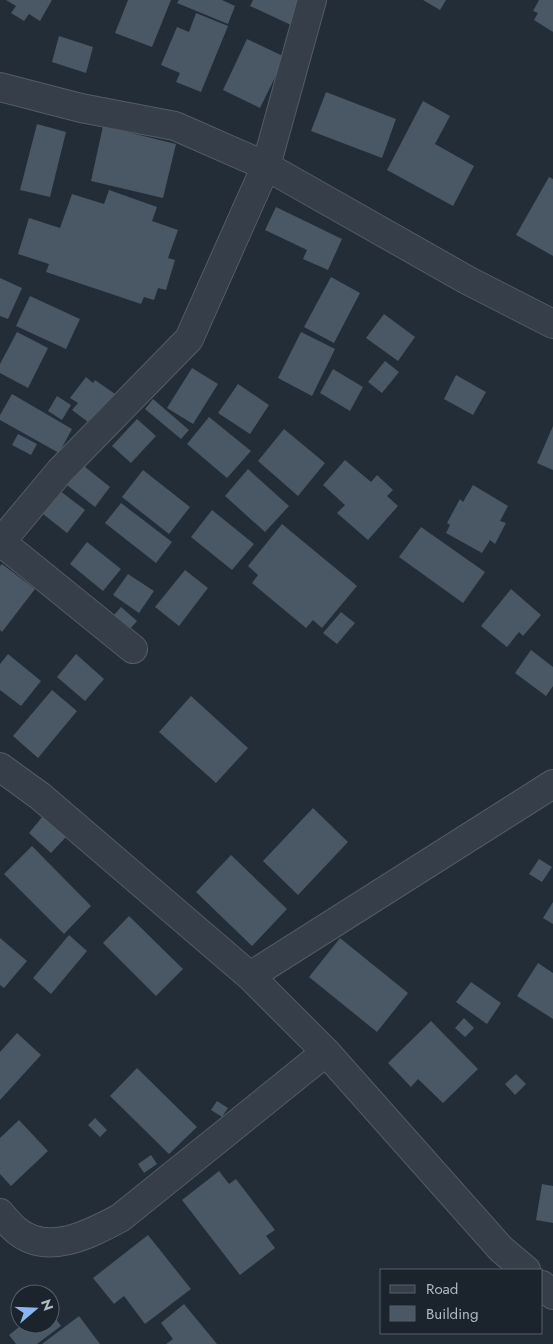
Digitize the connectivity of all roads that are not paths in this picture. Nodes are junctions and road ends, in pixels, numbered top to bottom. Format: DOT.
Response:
graph roads {
  1 [pos="312,0"];
  2 [pos="0,88"];
  3 [pos="266,166"];
  4 [pos="553,324"];
  5 [pos="0,542"];
  6 [pos="133,649"];
  7 [pos="0,767"];
  8 [pos="553,784"];
  9 [pos="250,976"];
  10 [pos="326,1052"];
  11 [pos="0,1213"];
  12 [pos="525,1269"];
  13 [pos="543,1286"];
  14 [pos="553,1295"];
  1 -- 3 [label="street"];
  2 -- 3 [label="street"];
  3 -- 4 [label="street"];
  3 -- 5 [label="street"];
  5 -- 6 [label="street"];
  7 -- 9 [label="street"];
  8 -- 9 [label="street"];
  9 -- 10 [label="street"];
  10 -- 11 [label="street"];
  10 -- 12 [label="street"];
  13 -- 14 [label="street"];
}
